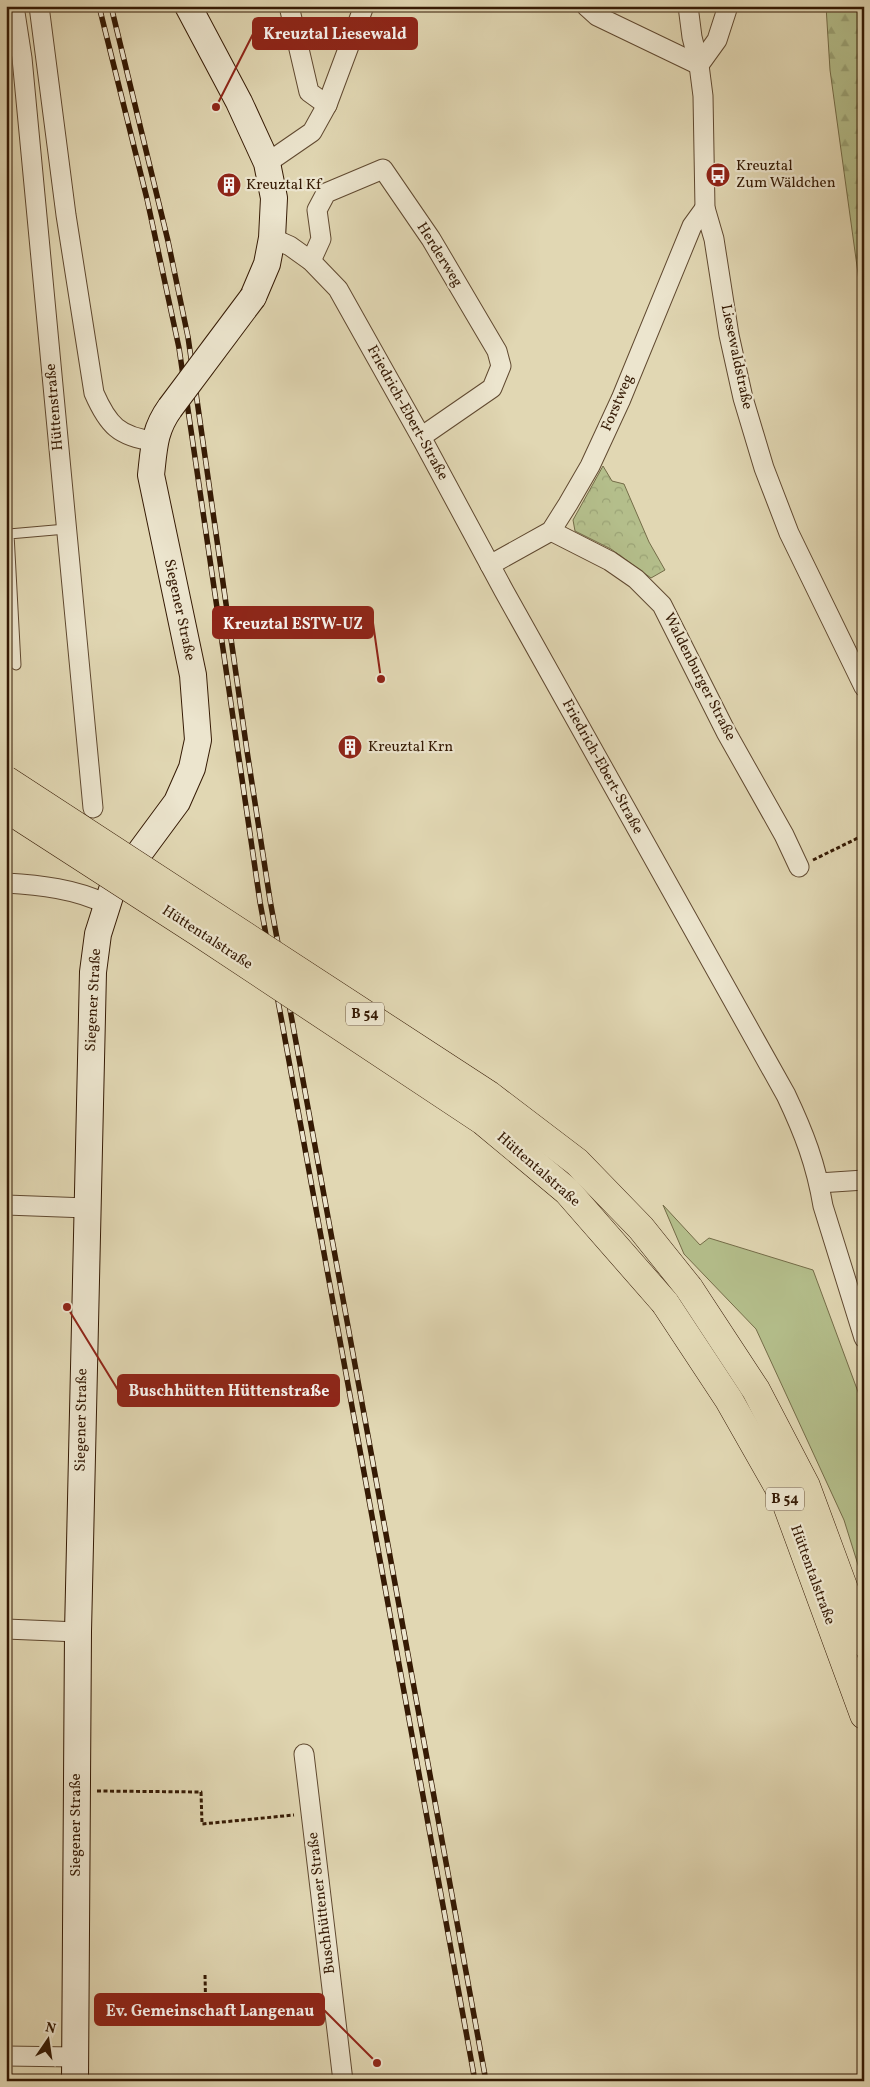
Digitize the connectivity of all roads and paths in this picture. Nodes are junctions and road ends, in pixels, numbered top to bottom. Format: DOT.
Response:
graph roads {
  1 [pos="14,6"];
  2 [pos="39,6"];
  3 [pos="188,6"];
  4 [pos="289,6"];
  5 [pos="364,6"];
  6 [pos="586,6"];
  7 [pos="688,6"];
  8 [pos="728,6"];
  9 [pos="699,65"];
  10 [pos="328,105"];
  11 [pos="267,163"];
  12 [pos="705,208"];
  13 [pos="272,238"];
  14 [pos="311,261"];
  15 [pos="421,437"];
  16 [pos="154,441"];
  17 [pos="66,529"];
  18 [pos="551,531"];
  19 [pos="490,565"];
  20 [pos="16,665"];
  21 [pos="864,687"];
  22 [pos="6,780"];
  23 [pos="6,808"];
  24 [pos="92,808"];
  25 [pos="864,835"];
  26 [pos="800,867"];
  27 [pos="6,883"];
  28 [pos="106,904"];
  29 [pos="864,1180"];
  30 [pos="819,1184"];
  31 [pos="6,1205"];
  32 [pos="87,1208"];
  33 [pos="864,1338"];
  34 [pos="6,1629"];
  35 [pos="78,1632"];
  36 [pos="864,1644"];
  37 [pos="864,1715"];
  38 [pos="304,1754"];
  39 [pos="76,1791"];
  40 [pos="311,1813"];
  41 [pos="205,1975"];
  42 [pos="206,2019"];
  43 [pos="6,2056"];
  44 [pos="75,2069"];
  45 [pos="343,2081"];
  1 -- 17 [label="street, Hüttenstraße"];
  2 -- 16 [label="street"];
  3 -- 11 [label="main road, Siegener Straße"];
  4 -- 10 [label="street"];
  5 -- 10 [label="street"];
  6 -- 9 [label="street"];
  7 -- 9 [label="street, Liesewaldstraße"];
  8 -- 9 [label="street"];
  9 -- 12 [label="street, Liesewaldstraße"];
  10 -- 11 [label="street"];
  11 -- 13 [label="main road, Siegener Straße"];
  12 -- 18 [label="street, Forstweg"];
  12 -- 21 [label="street, Liesewaldstraße"];
  13 -- 14 [label="street, Friedrich-Ebert-Straße"];
  13 -- 16 [label="main road, Siegener Straße, bridge"];
  14 -- 15 [label="street, Friedrich-Ebert-Straße"];
  14 -- 15 [label="street, Herderweg"];
  15 -- 19 [label="street, Friedrich-Ebert-Straße"];
  16 -- 28 [label="main road, Siegener Straße"];
  17 -- 20 [label="lane"];
  17 -- 24 [label="street, Hüttenstraße"];
  18 -- 19 [label="street, Forstweg"];
  18 -- 26 [label="street, Waldenburger Straße"];
  19 -- 30 [label="street, Friedrich-Ebert-Straße"];
  22 -- 36 [label="highway, Hüttentalstraße / B 54, bridge"];
  23 -- 37 [label="highway, Hüttentalstraße / B 54, bridge"];
  25 -- 26 [label="path"];
  27 -- 28 [label="street"];
  28 -- 32 [label="main road, Siegener Straße"];
  29 -- 30 [label="street"];
  30 -- 33 [label="street, Friedrich-Ebert-Straße"];
  31 -- 32 [label="street"];
  32 -- 35 [label="main road, Siegener Straße"];
  34 -- 35 [label="street"];
  35 -- 39 [label="main road, Siegener Straße"];
  38 -- 40 [label="street, Buschhüttener Straße"];
  39 -- 40 [label="path"];
  39 -- 44 [label="main road, Siegener Straße"];
  40 -- 45 [label="street, Buschhüttener Straße"];
  41 -- 42 [label="path"];
  43 -- 44 [label="street"];
}
